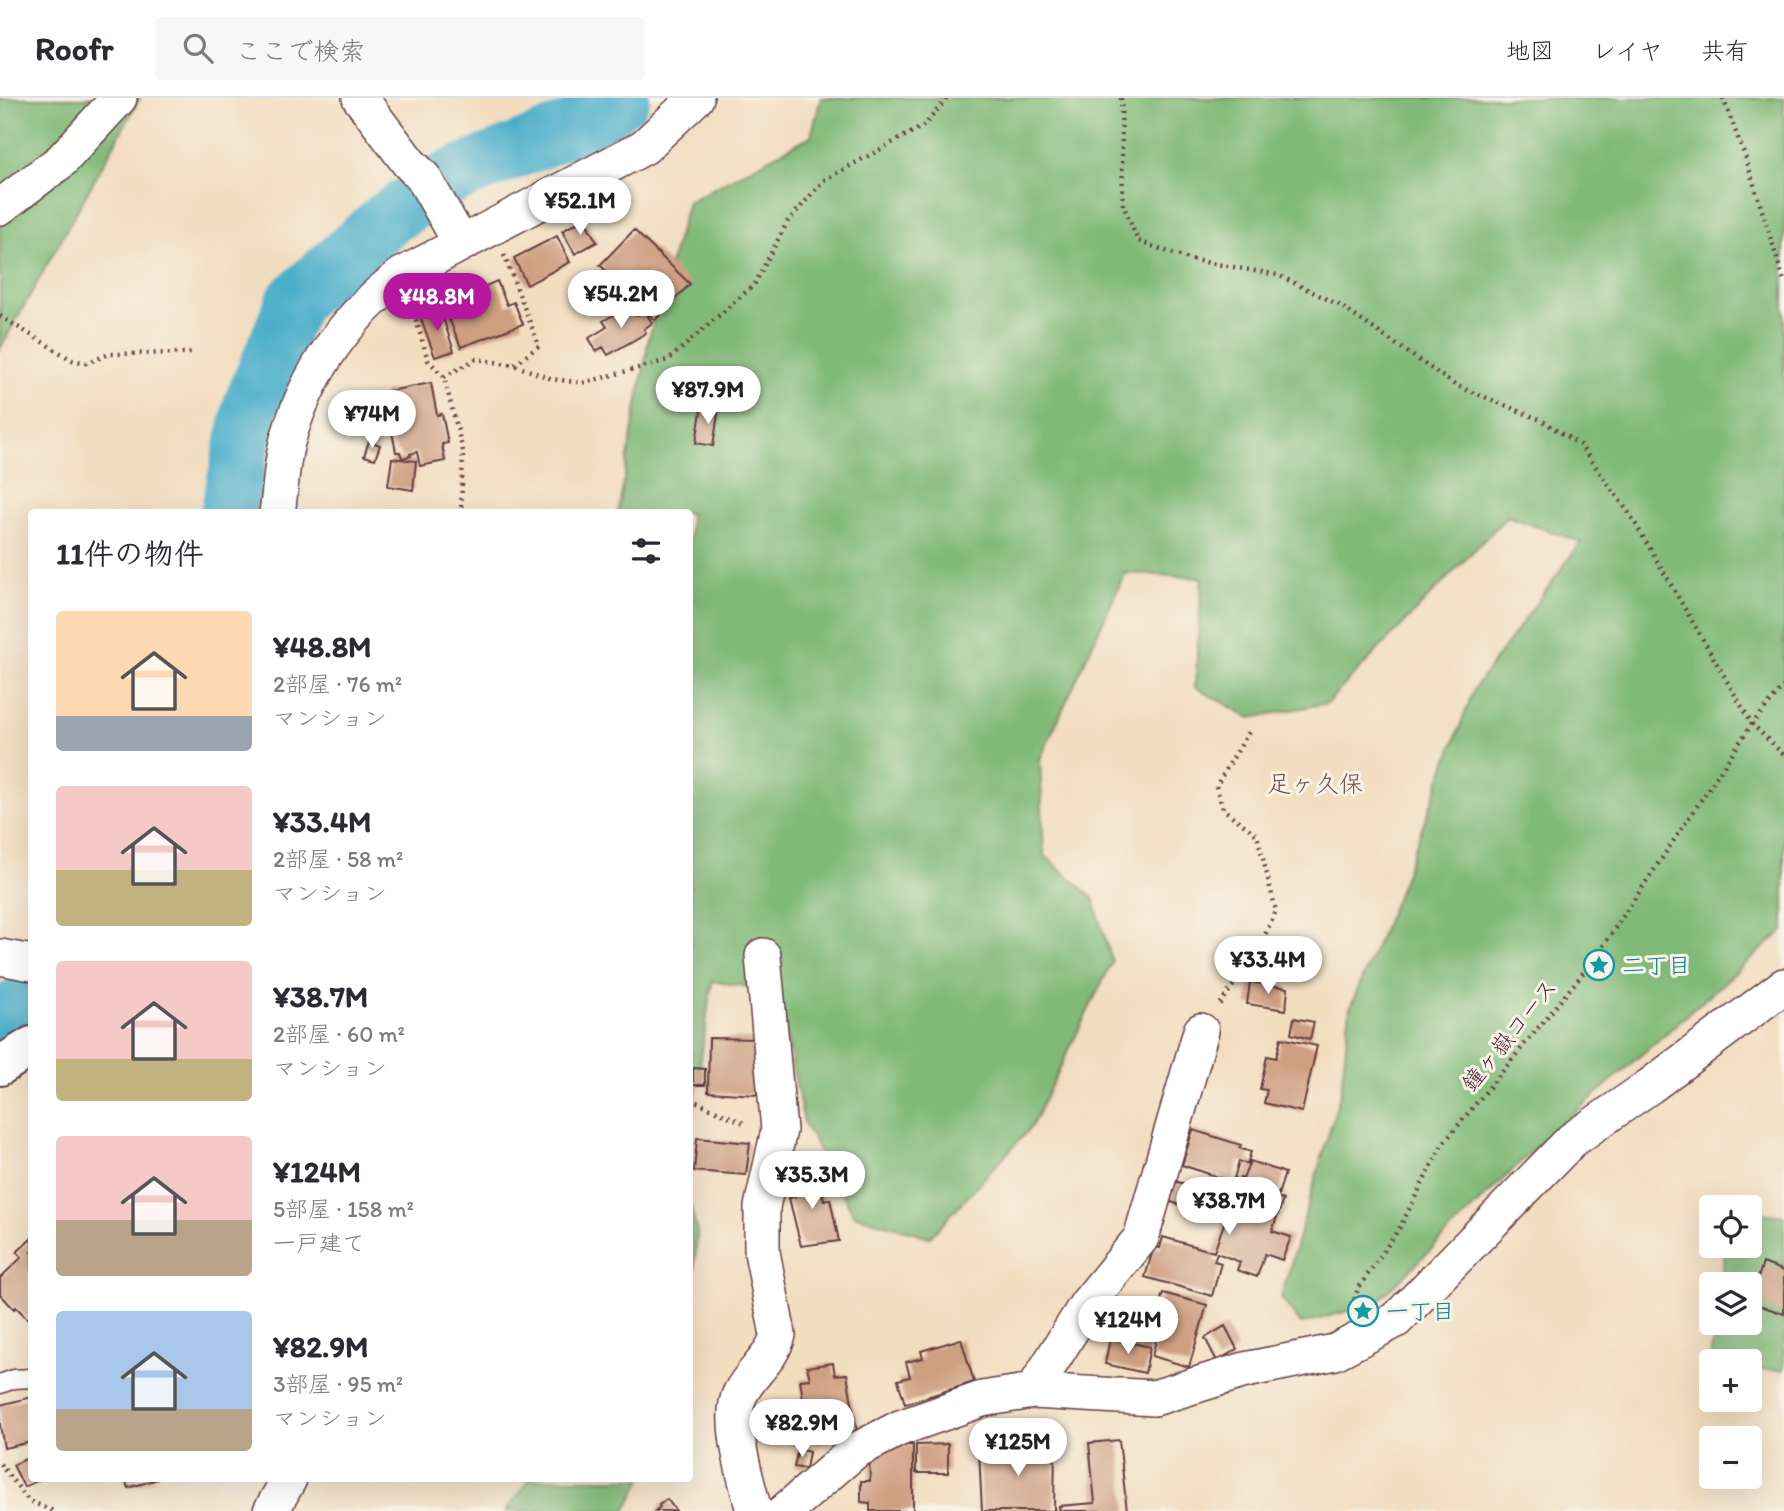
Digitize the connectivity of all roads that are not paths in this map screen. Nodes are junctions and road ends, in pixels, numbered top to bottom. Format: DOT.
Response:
graph roads {
  1 [pos="119,98"];
  2 [pos="360,98"];
  3 [pos="696,98"];
  4 [pos="0,207"];
  5 [pos="461,243"];
  6 [pos="278,509"];
  7 [pos="763,956"];
  8 [pos="0,957"];
  9 [pos="28,962"];
  10 [pos="1784,986"];
  11 [pos="1201,1031"];
  12 [pos="28,1048"];
  13 [pos="0,1066"];
  14 [pos="28,1378"];
  15 [pos="0,1384"];
  16 [pos="1034,1391"];
  17 [pos="287,1482"];
  18 [pos="271,1511"];
  19 [pos="754,1511"];
  20 [pos="785,1511"];
  1 -- 4 [label="street"];
  2 -- 5 [label="street"];
  3 -- 5 [label="street"];
  5 -- 6 [label="street"];
  7 -- 19 [label="street"];
  8 -- 9 [label="street"];
  10 -- 16 [label="street"];
  11 -- 16 [label="street"];
  12 -- 13 [label="street"];
  14 -- 15 [label="lane"];
  16 -- 20 [label="street"];
  17 -- 18 [label="street"];
}
